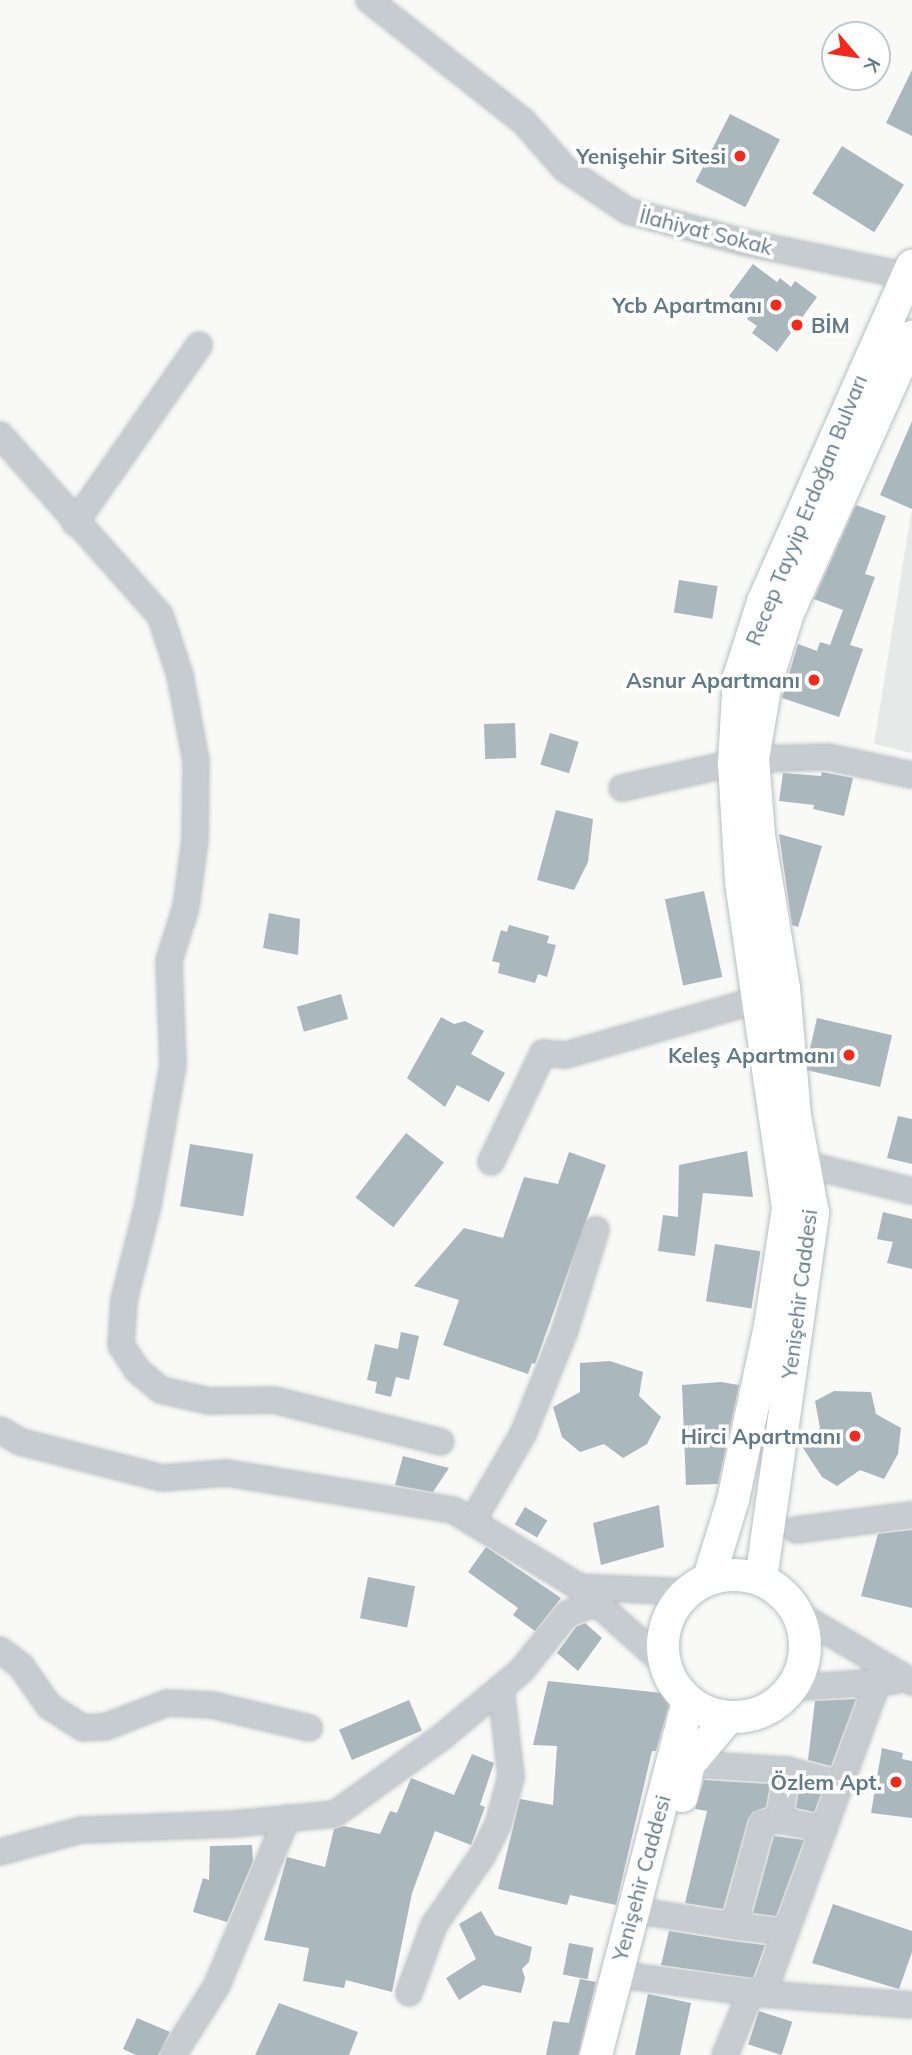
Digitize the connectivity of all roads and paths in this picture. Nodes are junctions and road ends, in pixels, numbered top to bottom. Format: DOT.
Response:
graph roads {
  1 [pos="369,0"];
  2 [pos="910,271"];
  3 [pos="912,337"];
  4 [pos="199,345"];
  5 [pos="0,435"];
  6 [pos="75,523"];
  7 [pos="743,761"];
  8 [pos="912,775"];
  9 [pos="622,789"];
  10 [pos="758,1000"];
  11 [pos="491,1162"];
  12 [pos="804,1164"];
  13 [pos="912,1191"];
  14 [pos="596,1230"];
  15 [pos="0,1430"];
  16 [pos="441,1442"];
  17 [pos="912,1515"];
  18 [pos="472,1522"];
  19 [pos="796,1530"];
  20 [pos="761,1579"];
  21 [pos="698,1585"];
  22 [pos="587,1595"];
  23 [pos="799,1614"];
  24 [pos="0,1650"];
  25 [pos="665,1664"];
  26 [pos="879,1679"];
  27 [pos="912,1683"];
  28 [pos="501,1688"];
  29 [pos="792,1688"];
  30 [pos="688,1701"];
  31 [pos="728,1718"];
  32 [pos="309,1728"];
  33 [pos="689,1764"];
  34 [pos="787,1770"];
  35 [pos="841,1784"];
  36 [pos="287,1818"];
  37 [pos="779,1820"];
  38 [pos="824,1829"];
  39 [pos="0,1852"];
  40 [pos="652,1913"];
  41 [pos="734,1926"];
  42 [pos="786,1933"];
  43 [pos="636,1977"];
  44 [pos="410,1993"];
  45 [pos="757,1993"];
  46 [pos="912,2005"];
  47 [pos="173,2055"];
  48 [pos="596,2055"];
  49 [pos="617,2055"];
  50 [pos="725,2055"];
  1 -- 2 [label="street, İlahiyat Sokak"];
  2 -- 7 [label="main road, Recep Tayyip Erdoğan Bulvarı"];
  3 -- 7 [label="main road, Recep Tayyip Erdoğan Bulvarı"];
  4 -- 6 [label="street"];
  5 -- 6 [label="street"];
  6 -- 16 [label="street"];
  7 -- 8 [label="street"];
  7 -- 9 [label="street"];
  7 -- 10 [label="main road, Yenişehir Caddesi"];
  7 -- 12 [label="main road, Yenişehir Caddesi"];
  10 -- 11 [label="street"];
  10 -- 21 [label="main road, Yenişehir Caddesi"];
  12 -- 13 [label="street"];
  12 -- 20 [label="main road, Yenişehir Caddesi"];
  14 -- 18 [label="street"];
  15 -- 18 [label="street"];
  17 -- 19 [label="street"];
  18 -- 22 [label="street"];
  20 -- 21 [label="main road"];
  20 -- 23 [label="main road"];
  21 -- 22 [label="street"];
  21 -- 25 [label="main road"];
  22 -- 25 [label="street"];
  22 -- 28 [label="street"];
  23 -- 27 [label="street"];
  23 -- 29 [label="main road"];
  24 -- 32 [label="street"];
  25 -- 30 [label="main road"];
  26 -- 27 [label="street"];
  26 -- 29 [label="street"];
  26 -- 35 [label="street"];
  28 -- 36 [label="street"];
  28 -- 44 [label="street"];
  29 -- 31 [label="main road"];
  30 -- 31 [label="main road"];
  30 -- 48 [label="main road, Yenişehir Caddesi"];
  31 -- 33 [label="main road, Yenişehir Caddesi"];
  33 -- 34 [label="street"];
  33 -- 40 [label="main road, Yenişehir Caddesi"];
  34 -- 35 [label="street"];
  34 -- 37 [label="street"];
  35 -- 38 [label="street"];
  36 -- 39 [label="street"];
  36 -- 47 [label="street"];
  37 -- 38 [label="street"];
  37 -- 41 [label="street"];
  38 -- 42 [label="street"];
  40 -- 41 [label="street"];
  40 -- 43 [label="main road, Yenişehir Caddesi"];
  41 -- 42 [label="street"];
  42 -- 45 [label="street"];
  43 -- 45 [label="street"];
  43 -- 49 [label="main road, Yenişehir Caddesi"];
  45 -- 46 [label="street"];
  45 -- 50 [label="street"];
}
